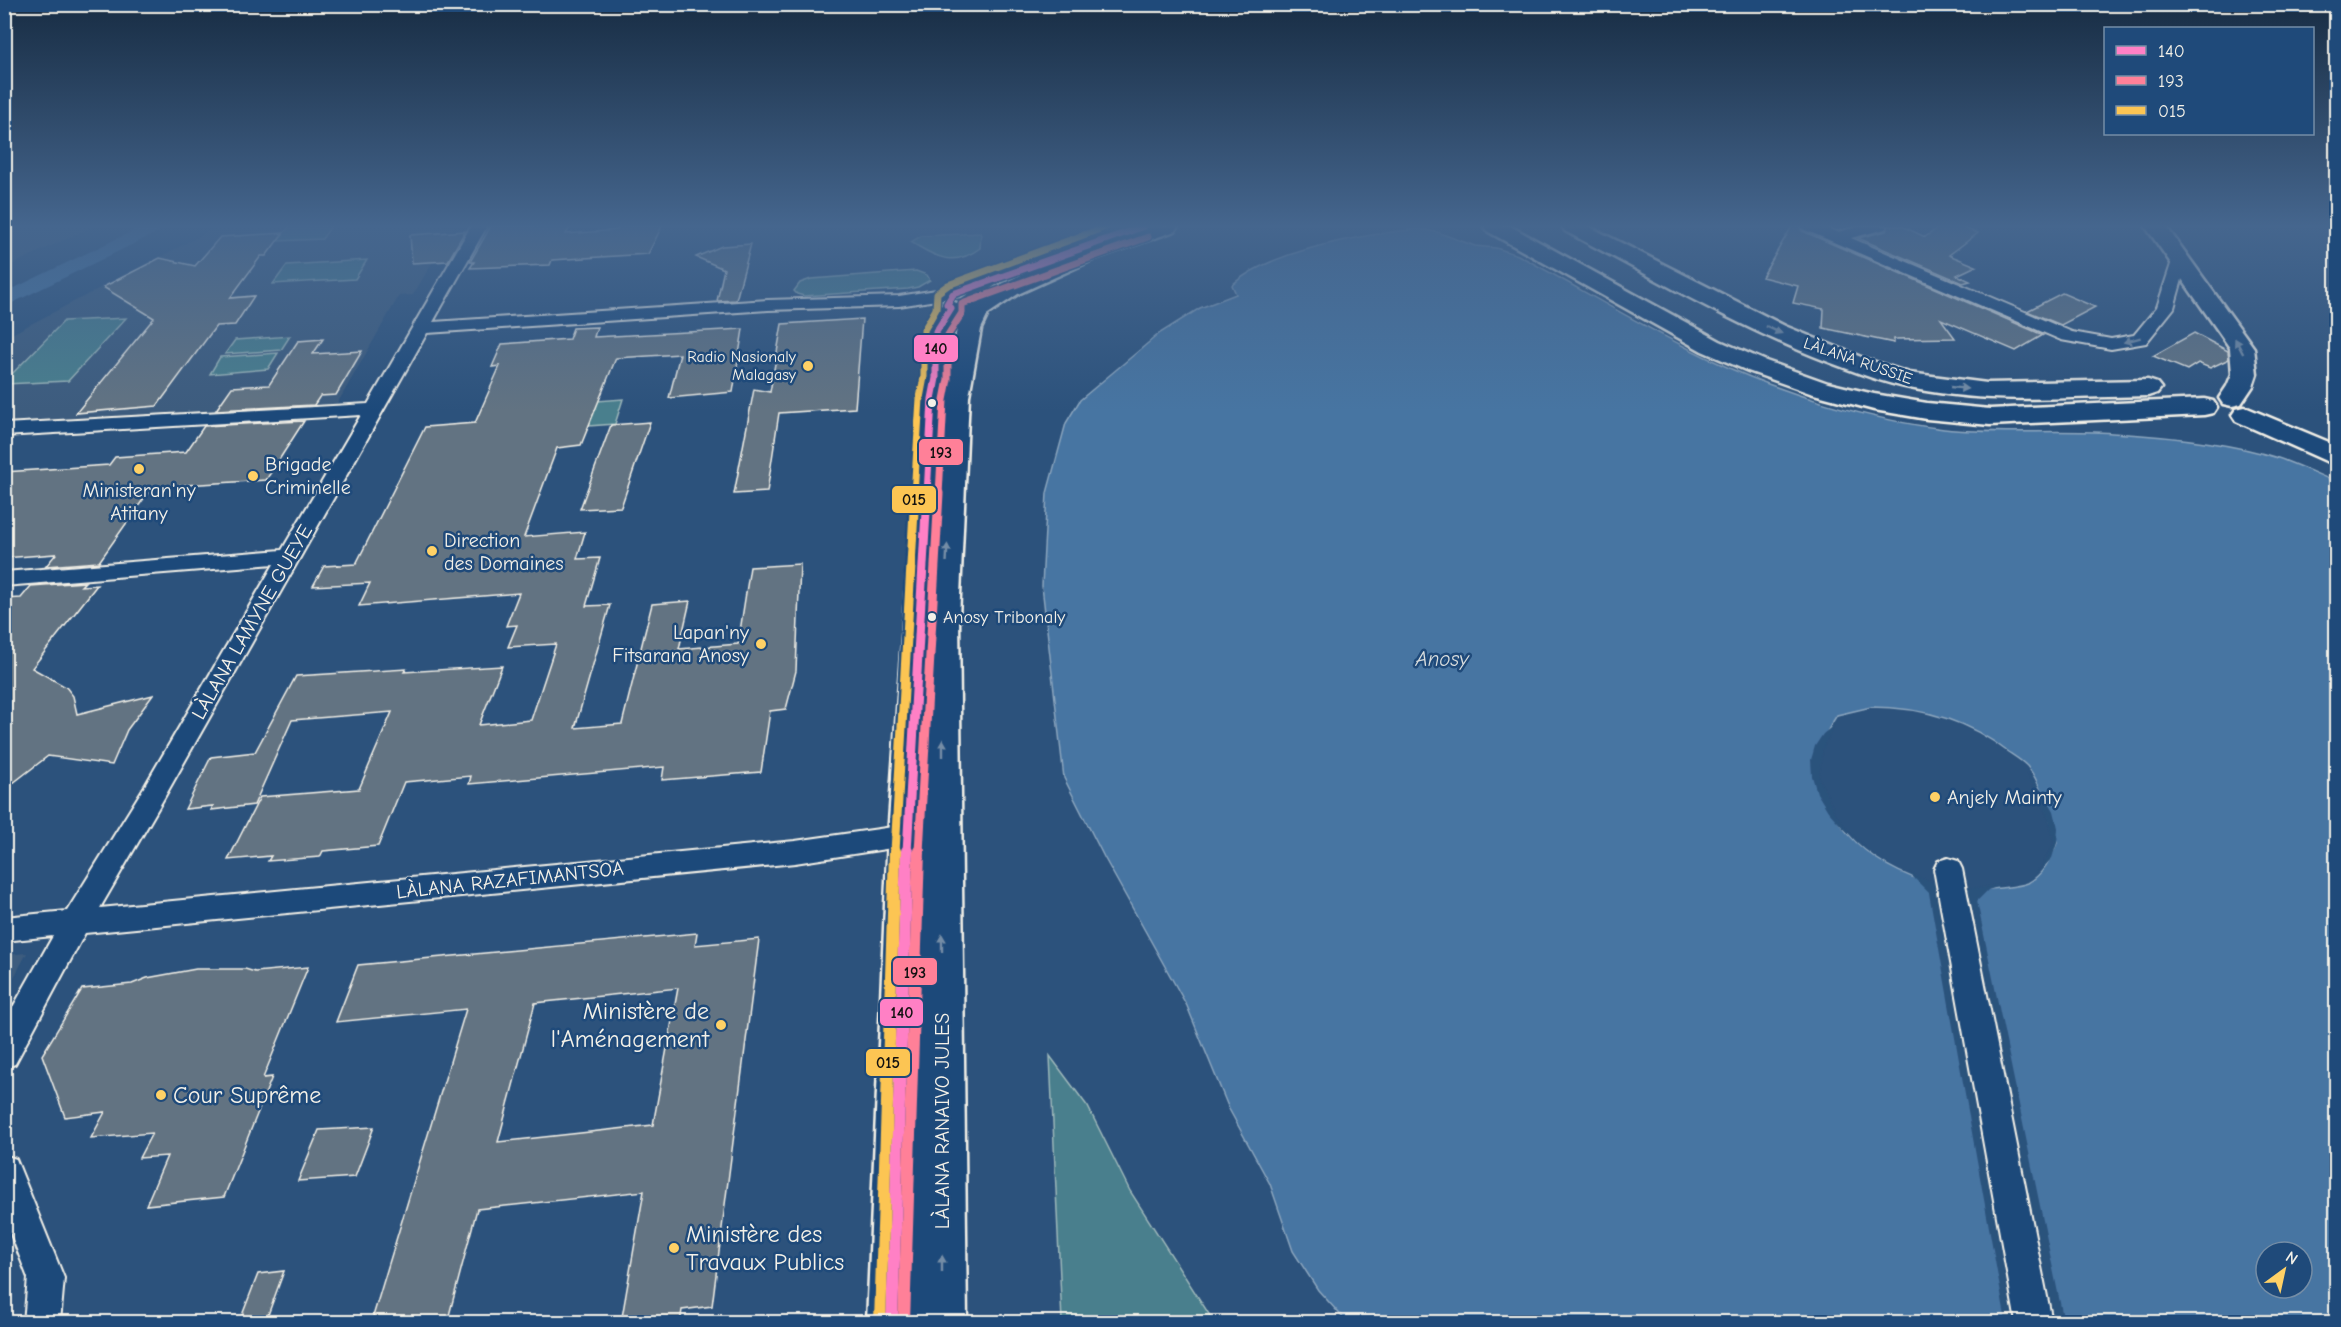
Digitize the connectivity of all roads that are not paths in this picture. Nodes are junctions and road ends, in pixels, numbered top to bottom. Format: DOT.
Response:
graph roads {
  1 [pos="443,288"];
  2 [pos="980,288"];
  3 [pos="999,288"];
  4 [pos="1606,288"];
  5 [pos="1692,288"];
  6 [pos="1955,288"];
  7 [pos="2171,288"];
  8 [pos="2201,288"];
  9 [pos="967,300"];
  10 [pos="420,328"];
  11 [pos="2204,401"];
  12 [pos="2238,406"];
  13 [pos="374,409"];
  14 [pos="4,430"];
  15 [pos="2337,455"];
  16 [pos="290,556"];
  17 [pos="4,579"];
  18 [pos="943,832"];
  19 [pos="907,836"];
  20 [pos="1948,869"];
  21 [pos="76,922"];
  22 [pos="4,929"];
  23 [pos="4,1054"];
  24 [pos="4,1171"];
  25 [pos="42,1323"];
  26 [pos="892,1323"];
  27 [pos="942,1323"];
  28 [pos="2034,1323"];
  1 -- 10 [label="street, LÀLANA LAMYNE GUEYE"];
  2 -- 9 [label="main road"];
  3 -- 9 [label="main road"];
  4 -- 11 [label="main road"];
  5 -- 11 [label="main road, LÀLANA RUSSIE, one-way"];
  7 -- 6 [label="street, one-way"];
  12 -- 8 [label="main road, one-way"];
  9 -- 10 [label="street"];
  18 -- 9 [label="main road, LÀLANA RANAIVO JULES, one-way"];
  9 -- 19 [label="main road, LÀLANA RANAIVO JULES"];
  10 -- 13 [label="street, LÀLANA LAMYNE GUEYE"];
  11 -- 12 [label="main road, LÀLANA RUSSIE"];
  12 -- 15 [label="main road, LÀLANA RUSSIE"];
  13 -- 14 [label="street"];
  13 -- 16 [label="street, LÀLANA LAMYNE GUEYE"];
  16 -- 17 [label="street"];
  16 -- 21 [label="street, LÀLANA LAMYNE GUEYE"];
  18 -- 19 [label="street, LÀLANA RAZAFIMANTSOA"];
  27 -- 18 [label="main road, LÀLANA RANAIVO JULES, one-way"];
  19 -- 21 [label="street, LÀLANA RAZAFIMANTSOA"];
  19 -- 26 [label="main road, LÀLANA RANAIVO JULES"];
  20 -- 28 [label="street"];
  21 -- 22 [label="street, LÀLANA RAZAFIMANTSOA"];
  21 -- 23 [label="street, LÀLANA LAMYNE GUEYE"];
  24 -- 25 [label="street"];
}
